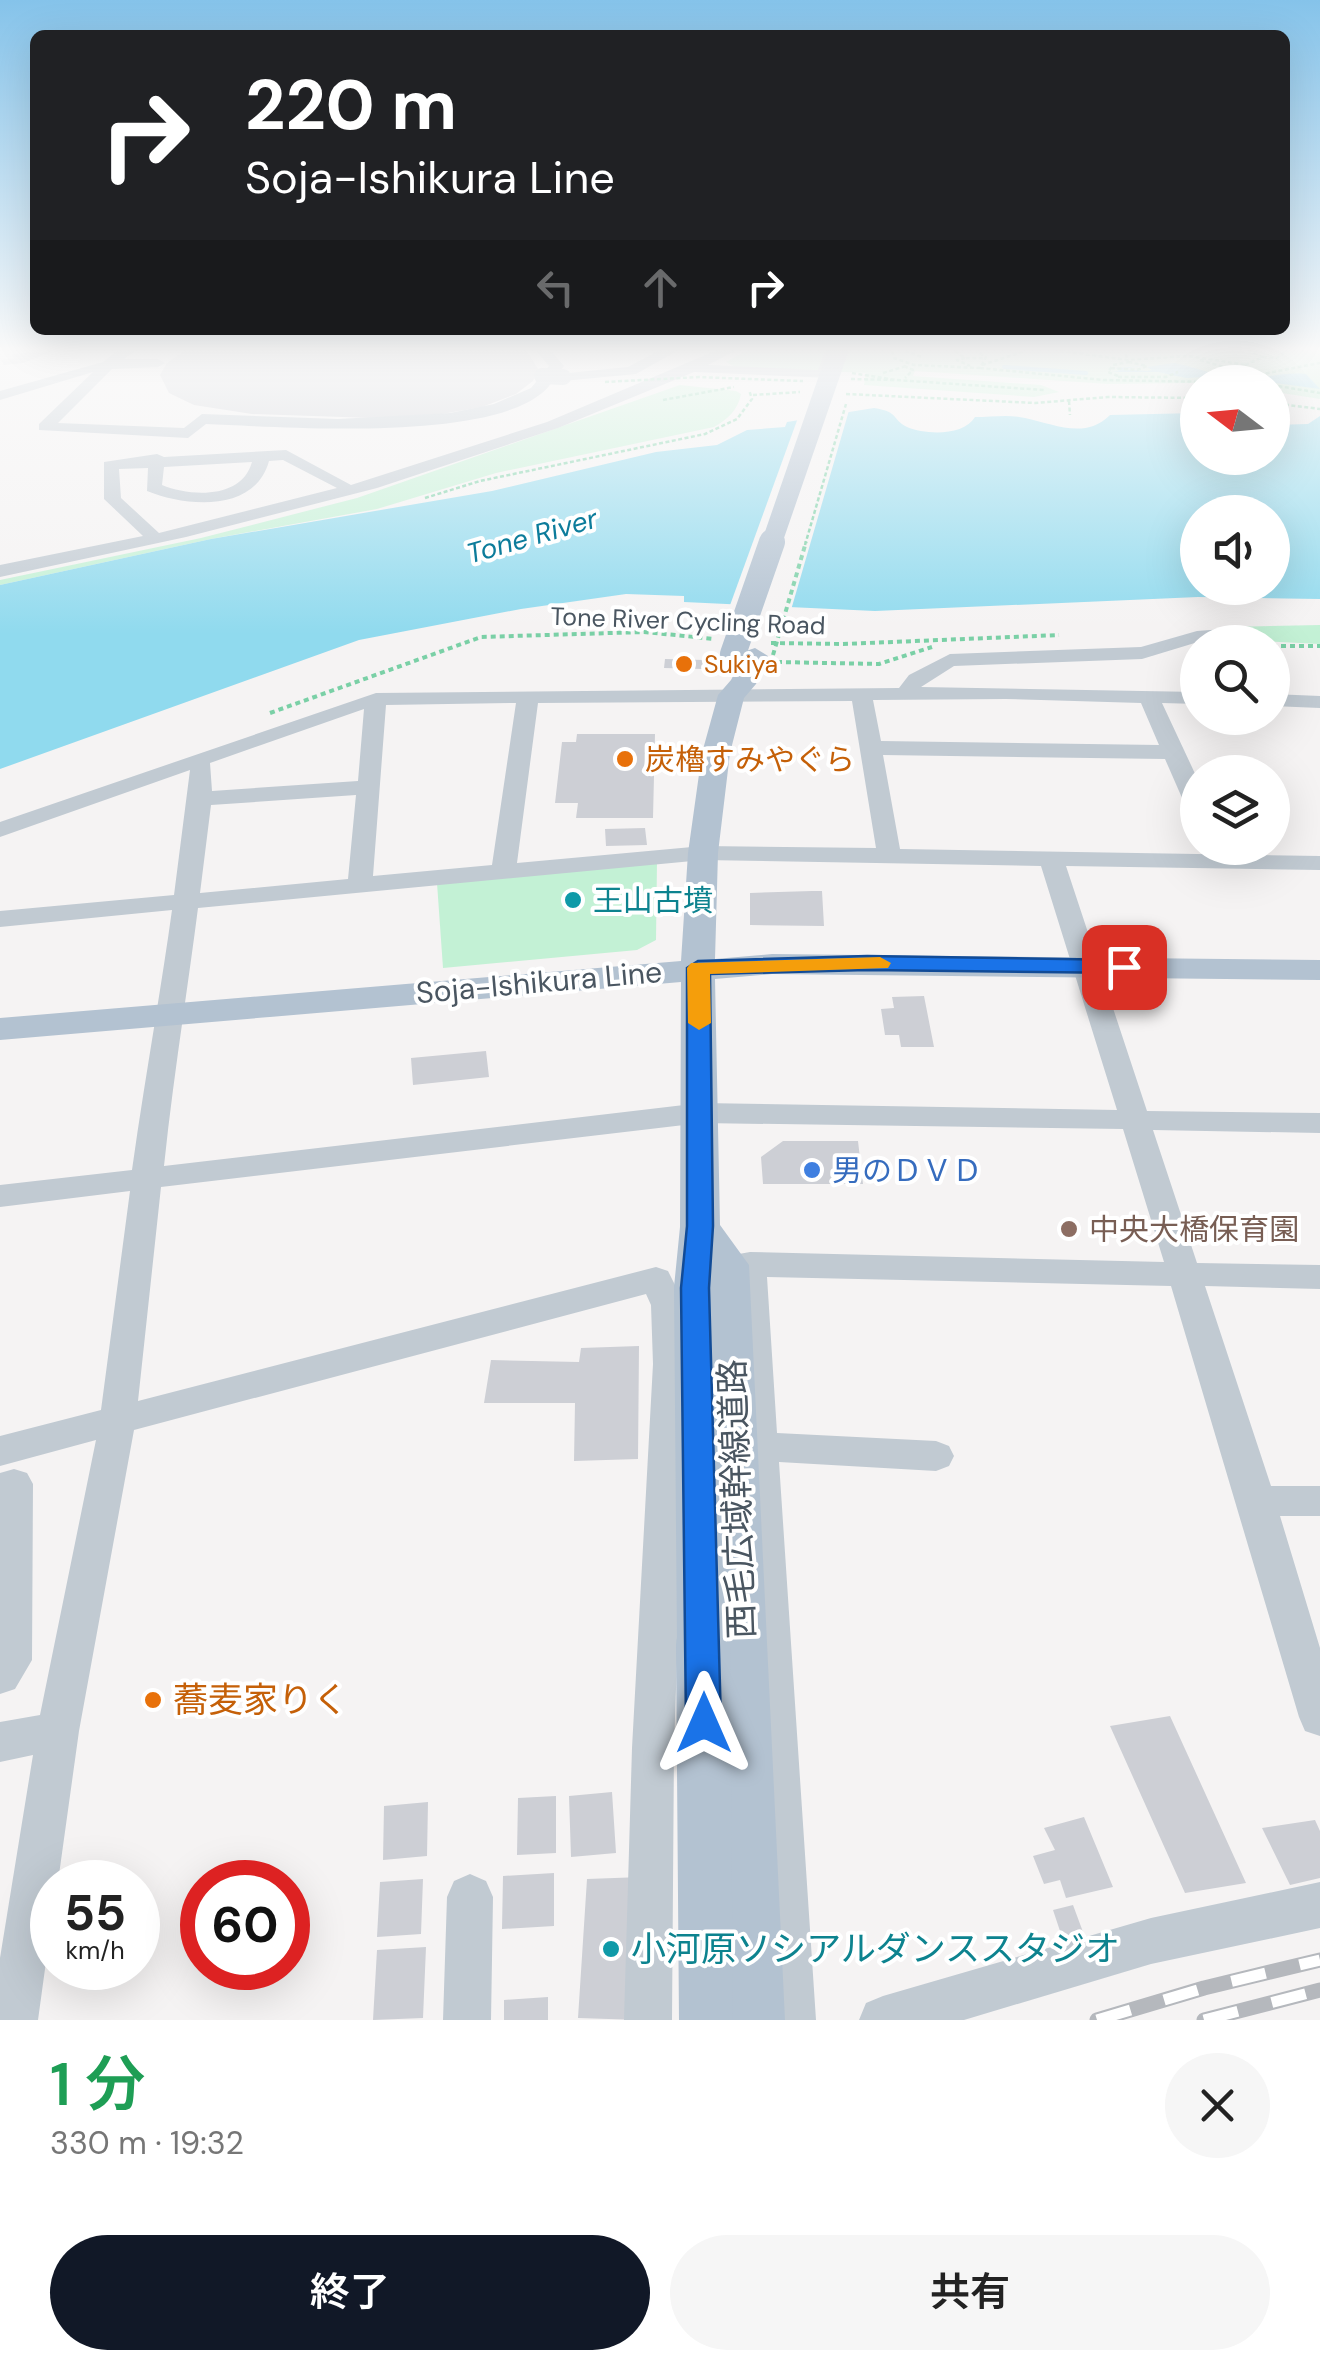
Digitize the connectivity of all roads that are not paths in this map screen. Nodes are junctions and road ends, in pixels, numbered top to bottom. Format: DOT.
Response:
graph roads {
  1 [pos="160,445"];
  2 [pos="163,445"];
  3 [pos="173,445"];
  4 [pos="490,445"];
  5 [pos="808,445"];
  6 [pos="824,445"];
  7 [pos="262,456"];
  8 [pos="343,485"];
  9 [pos="156,490"];
  10 [pos="227,494"];
  11 [pos="113,499"];
  12 [pos="92,503"];
  13 [pos="252,510"];
  14 [pos="151,534"];
  15 [pos="0,571"];
  16 [pos="1180,641"];
  17 [pos="750,649"];
  18 [pos="906,693"];
  19 [pos="731,694"];
  20 [pos="862,695"];
  21 [pos="1149,696"];
  22 [pos="528,697"];
  23 [pos="1180,697"];
  24 [pos="376,699"];
  25 [pos="1290,702"];
  26 [pos="1317,706"];
  27 [pos="870,748"];
  28 [pos="1173,752"];
  29 [pos="194,762"];
  30 [pos="1180,767"];
  31 [pos="368,787"];
  32 [pos="200,799"];
  33 [pos="0,830"];
  34 [pos="702,852"];
  35 [pos="888,854"];
  36 [pos="1180,856"];
  37 [pos="1051,858"];
  38 [pos="1290,861"];
  39 [pos="1320,863"];
  40 [pos="503,872"];
  41 [pos="360,885"];
  42 [pos="185,901"];
  43 [pos="0,918"];
  44 [pos="1084,966"];
  45 [pos="698,968"];
  46 [pos="1320,970"];
  47 [pos="169,1015"];
  48 [pos="0,1029"];
  49 [pos="701,1113"];
  50 [pos="1134,1119"];
  51 [pos="1320,1123"];
  52 [pos="146,1177"];
  53 [pos="0,1196"];
  54 [pos="700,1226"];
  55 [pos="739,1264"];
  56 [pos="1184,1274"];
  57 [pos="1320,1276"];
  58 [pos="118,1420"];
  59 [pos="762,1447"];
  60 [pos="0,1451"];
  61 [pos="936,1456"];
  62 [pos="0,1488"];
  63 [pos="1257,1501"];
  64 [pos="1320,1501"];
  65 [pos="722,1644"];
  66 [pos="0,1676"];
  67 [pos="1320,1716"];
  68 [pos="58,1731"];
  69 [pos="0,1742"];
  70 [pos="470,1897"];
  71 [pos="1320,1905"];
  72 [pos="14,2020"];
  73 [pos="467,2020"];
  74 [pos="648,2020"];
  75 [pos="706,2020"];
  76 [pos="754,2020"];
  77 [pos="792,2020"];
  78 [pos="883,2020"];
  1 -- 11 [label="street"];
  2 -- 9 [label="street"];
  3 -- 7 [label="street"];
  4 -- 15 [label="street"];
  5 -- 17 [label="main road, 西毛広域幹線道路, bridge"];
  6 -- 17 [label="main road, 西毛広域幹線道路"];
  7 -- 8 [label="street"];
  7 -- 10 [label="street"];
  9 -- 10 [label="street"];
  9 -- 11 [label="street"];
  10 -- 13 [label="street"];
  11 -- 12 [label="street"];
  11 -- 14 [label="street"];
  16 -- 18 [label="street"];
  17 -- 19 [label="main road, 西毛広域幹線道路"];
  18 -- 20 [label="street"];
  18 -- 21 [label="street"];
  19 -- 20 [label="street"];
  19 -- 22 [label="street"];
  19 -- 34 [label="main road, 西毛広域幹線道路"];
  20 -- 27 [label="street"];
  21 -- 23 [label="street"];
  21 -- 28 [label="street"];
  22 -- 24 [label="street"];
  22 -- 40 [label="street"];
  24 -- 29 [label="street"];
  24 -- 31 [label="street"];
  25 -- 26 [label="street"];
  27 -- 28 [label="street"];
  27 -- 35 [label="street"];
  28 -- 30 [label="street"];
  29 -- 32 [label="street"];
  29 -- 33 [label="street"];
  31 -- 32 [label="street"];
  31 -- 41 [label="street"];
  32 -- 42 [label="street"];
  34 -- 35 [label="street"];
  34 -- 40 [label="street"];
  34 -- 45 [label="main road, 西毛広域幹線道路"];
  35 -- 37 [label="street"];
  36 -- 37 [label="street"];
  37 -- 44 [label="street"];
  38 -- 39 [label="street"];
  40 -- 41 [label="street"];
  41 -- 42 [label="street"];
  42 -- 43 [label="street"];
  42 -- 47 [label="street"];
  44 -- 45 [label="main road, Soja-Ishikura Line"];
  44 -- 46 [label="main road, Soja-Ishikura Line"];
  44 -- 50 [label="street"];
  45 -- 47 [label="main road, Soja-Ishikura Line"];
  45 -- 49 [label="main road, 西毛広域幹線道路"];
  47 -- 48 [label="main road, Soja-Ishikura Line"];
  47 -- 52 [label="street"];
  49 -- 50 [label="street"];
  49 -- 52 [label="street"];
  49 -- 54 [label="main road, 西毛広域幹線道路"];
  50 -- 51 [label="street"];
  50 -- 56 [label="street"];
  52 -- 53 [label="street"];
  52 -- 58 [label="street"];
  54 -- 55 [label="main road"];
  54 -- 65 [label="main road, 西毛広域幹線道路"];
  55 -- 56 [label="street"];
  55 -- 59 [label="street"];
  55 -- 65 [label="main road, 西毛広域幹線道路"];
  56 -- 57 [label="street"];
  56 -- 63 [label="street"];
  58 -- 60 [label="street"];
  58 -- 68 [label="street"];
  58 -- 74 [label="street"];
  59 -- 61 [label="street"];
  59 -- 77 [label="street"];
  62 -- 66 [label="street"];
  63 -- 64 [label="street"];
  63 -- 67 [label="street"];
  65 -- 75 [label="main road, 西毛広域幹線道路, bridge"];
  65 -- 76 [label="main road, 西毛広域幹線道路"];
  68 -- 69 [label="street"];
  68 -- 72 [label="street"];
  70 -- 73 [label="street"];
  71 -- 78 [label="street"];
}
